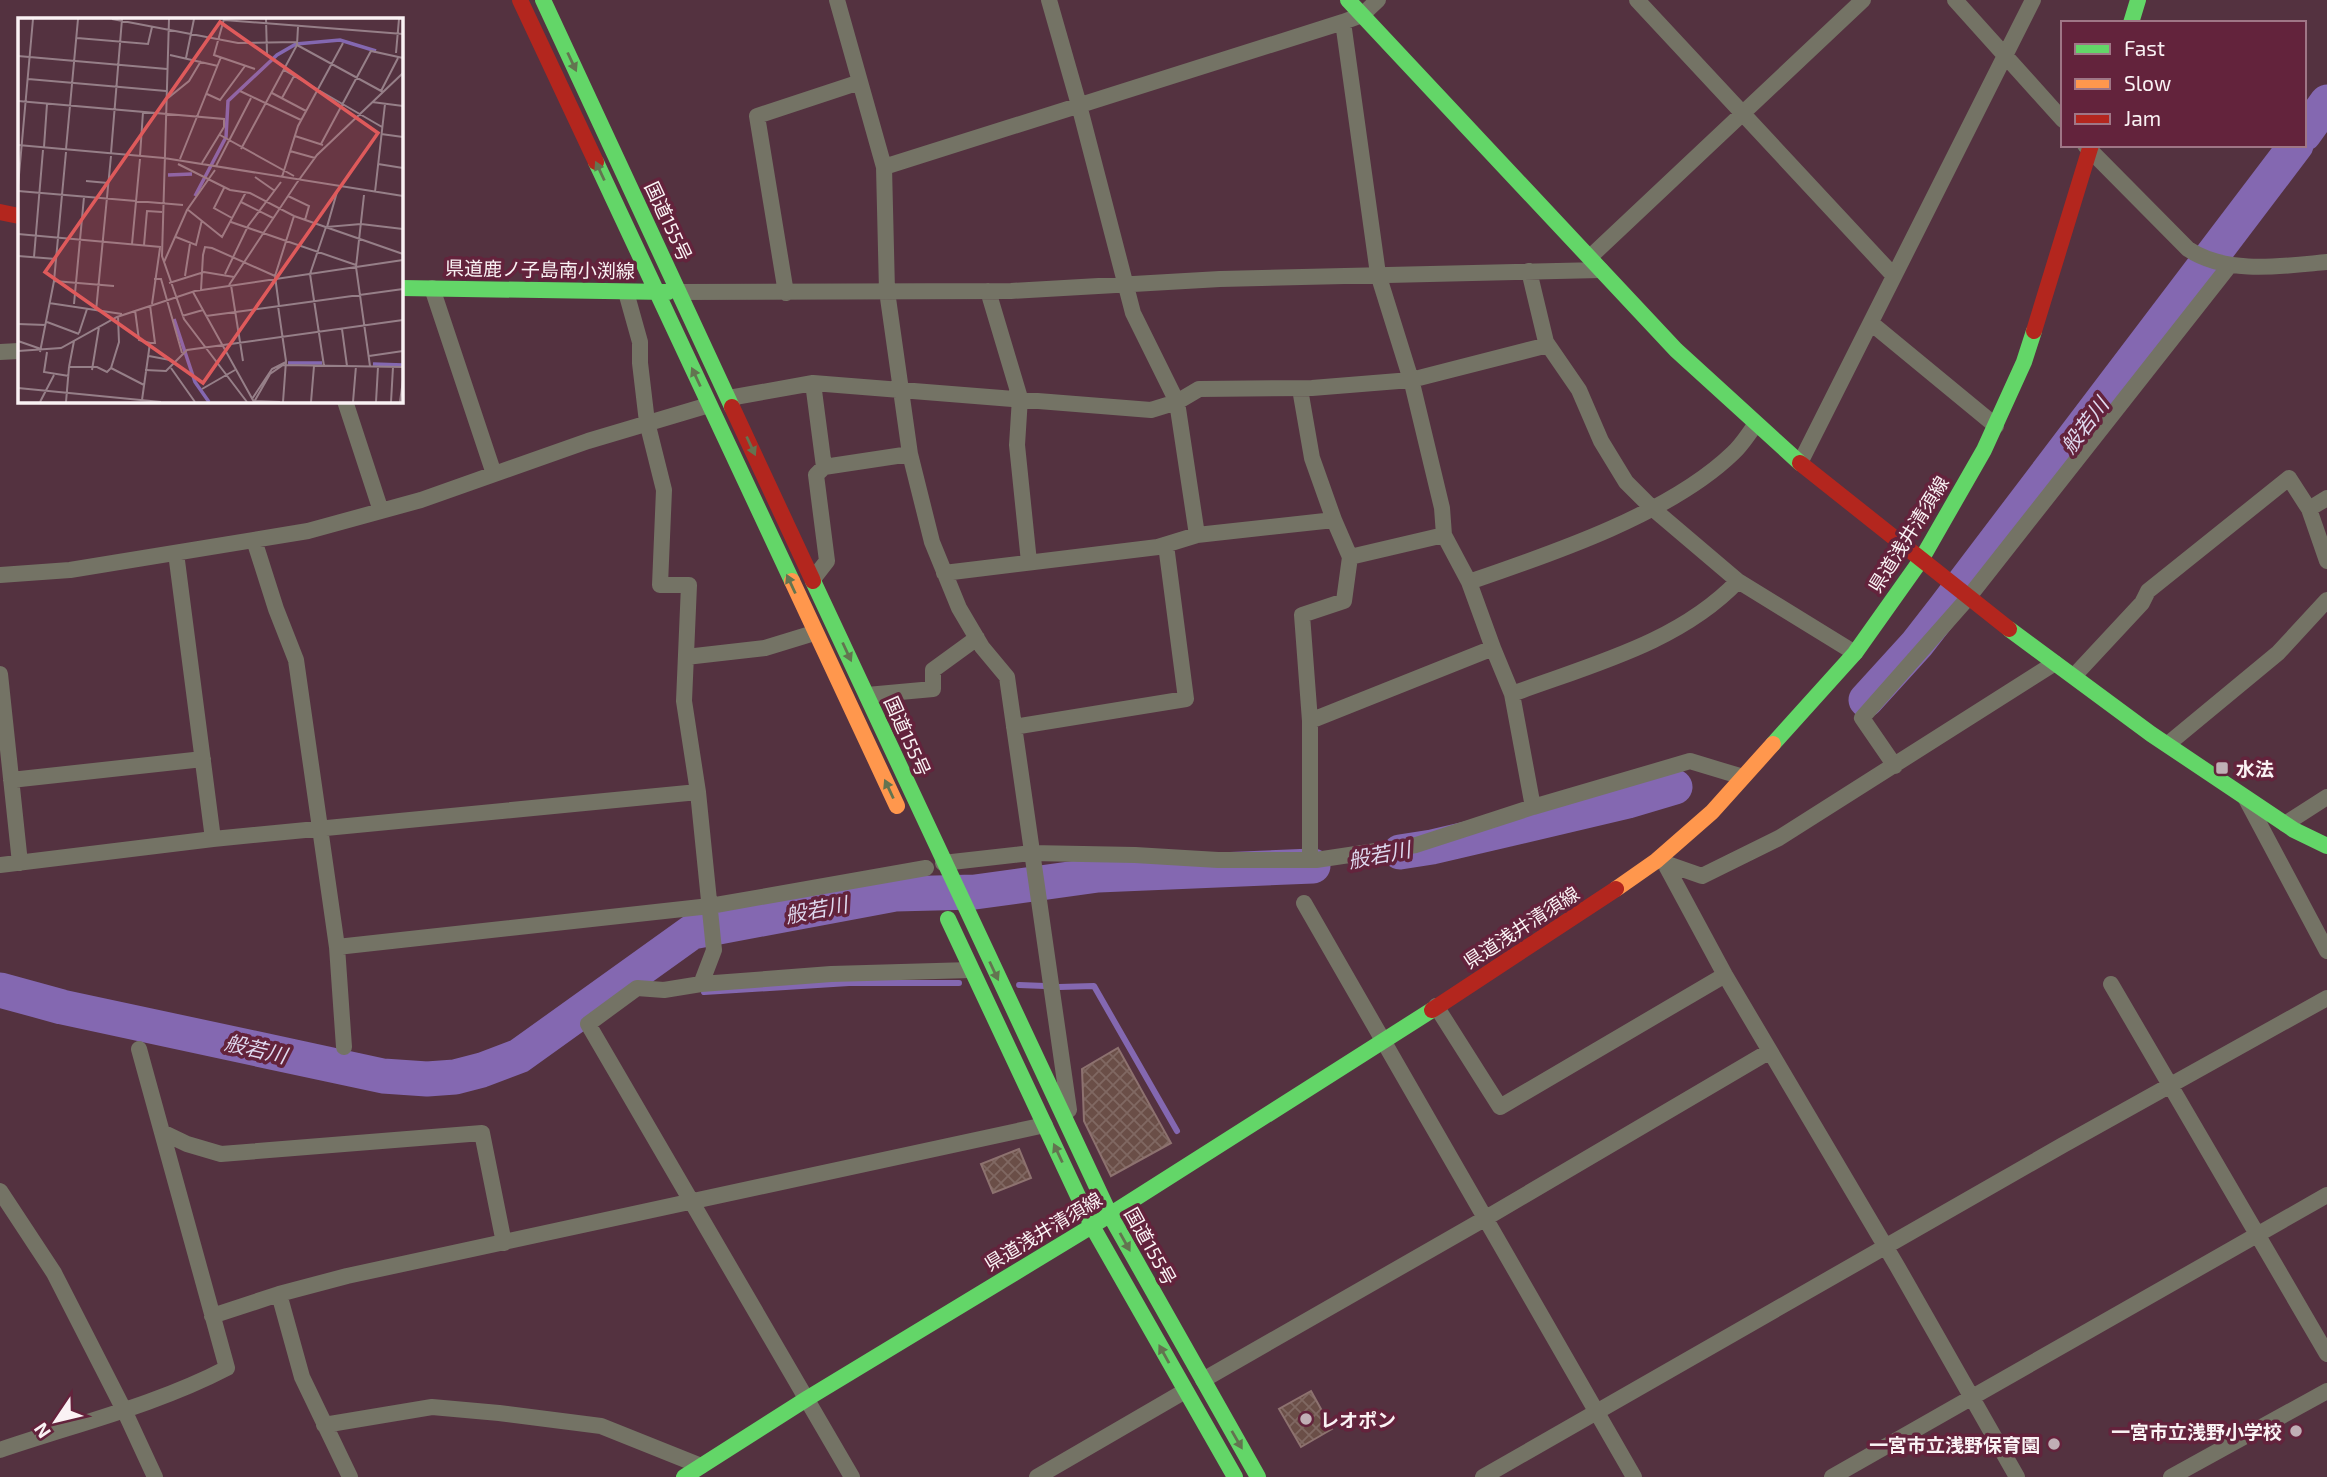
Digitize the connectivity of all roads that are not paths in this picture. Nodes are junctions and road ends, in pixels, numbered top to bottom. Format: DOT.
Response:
graph roads {
  1 [pos="520,0"];
  2 [pos="838,0"];
  3 [pos="1049,0"];
  4 [pos="1348,0"];
  5 [pos="1378,0"];
  6 [pos="1637,0"];
  7 [pos="1863,0"];
  8 [pos="1955,0"];
  9 [pos="2033,0"];
  10 [pos="2138,0"];
  11 [pos="550,2"];
  12 [pos="1362,15"];
  13 [pos="2132,21"];
  14 [pos="1343,22"];
  15 [pos="2005,56"];
  16 [pos="860,82"];
  17 [pos="1079,105"];
  18 [pos="1743,115"];
  19 [pos="2061,118"];
  20 [pos="2089,147"];
  21 [pos="884,167"];
  22 [pos="0,212"];
  23 [pos="18,216"];
  24 [pos="2327,262"];
  25 [pos="1595,263"];
  26 [pos="2228,264"];
  27 [pos="1529,271"];
  28 [pos="1378,274"];
  29 [pos="1894,276"];
  30 [pos="1124,284"];
  31 [pos="402,288"];
  32 [pos="432,288"];
  33 [pos="988,291"];
  34 [pos="626,292"];
  35 [pos="656,292"];
  36 [pos="679,292"];
  37 [pos="887,292"];
  38 [pos="786,293"];
  39 [pos="1871,323"];
  40 [pos="1548,345"];
  41 [pos="18,351"];
  42 [pos="0,352"];
  43 [pos="1411,380"];
  44 [pos="813,383"];
  45 [pos="1300,389"];
  46 [pos="899,390"];
  47 [pos="729,398"];
  48 [pos="1020,398"];
  49 [pos="345,402"];
  50 [pos="1177,402"];
  51 [pos="709,405"];
  52 [pos="648,422"];
  53 [pos="1756,424"];
  54 [pos="1996,426"];
  55 [pos="910,454"];
  56 [pos="1800,463"];
  57 [pos="824,467"];
  58 [pos="494,474"];
  59 [pos="2327,498"];
  60 [pos="1652,508"];
  61 [pos="2309,509"];
  62 [pos="381,511"];
  63 [pos="1334,520"];
  64 [pos="1197,535"];
  65 [pos="1444,535"];
  66 [pos="254,540"];
  67 [pos="1166,545"];
  68 [pos="176,553"];
  69 [pos="1350,556"];
  70 [pos="1921,560"];
  71 [pos="2327,561"];
  72 [pos="1029,562"];
  73 [pos="944,573"];
  74 [pos="0,575"];
  75 [pos="813,579"];
  76 [pos="1738,581"];
  77 [pos="1469,582"];
  78 [pos="1968,598"];
  79 [pos="2327,600"];
  80 [pos="814,633"];
  81 [pos="977,638"];
  82 [pos="1493,648"];
  83 [pos="1855,653"];
  84 [pos="685,657"];
  85 [pos="2055,663"];
  86 [pos="0,674"];
  87 [pos="2074,676"];
  88 [pos="1512,694"];
  89 [pos="867,695"];
  90 [pos="1310,721"];
  91 [pos="1014,727"];
  92 [pos="2168,744"];
  93 [pos="203,759"];
  94 [pos="1895,766"];
  95 [pos="1742,777"];
  96 [pos="11,780"];
  97 [pos="698,792"];
  98 [pos="2245,797"];
  99 [pos="2327,797"];
  100 [pos="1534,807"];
  101 [pos="902,819"];
  102 [pos="2285,824"];
  103 [pos="321,829"];
  104 [pos="213,839"];
  105 [pos="2327,846"];
  106 [pos="1031,857"];
  107 [pos="1310,860"];
  108 [pos="1660,862"];
  109 [pos="20,863"];
  110 [pos="0,865"];
  111 [pos="945,866"];
  112 [pos="927,870"];
  113 [pos="1304,903"];
  114 [pos="944,909"];
  115 [pos="711,911"];
  116 [pos="337,947"];
  117 [pos="2327,951"];
  118 [pos="971,970"];
  119 [pos="1725,975"];
  120 [pos="701,984"];
  121 [pos="2111,984"];
  122 [pos="2327,998"];
  123 [pos="1436,1006"];
  124 [pos="1382,1042"];
  125 [pos="344,1047"];
  126 [pos="139,1049"];
  127 [pos="1770,1051"];
  128 [pos="2171,1084"];
  129 [pos="1064,1117"];
  130 [pos="1045,1125"];
  131 [pos="162,1132"];
  132 [pos="0,1191"];
  133 [pos="2327,1195"];
  134 [pos="693,1201"];
  135 [pos="1110,1215"];
  136 [pos="1486,1218"];
  137 [pos="1092,1226"];
  138 [pos="2257,1235"];
  139 [pos="504,1243"];
  140 [pos="1886,1246"];
  141 [pos="279,1294"];
  142 [pos="212,1316"];
  143 [pos="2327,1354"];
  144 [pos="1203,1380"];
  145 [pos="1185,1391"];
  146 [pos="2327,1391"];
  147 [pos="808,1398"];
  148 [pos="1973,1398"];
  149 [pos="124,1409"];
  150 [pos="1596,1412"];
  151 [pos="324,1424"];
  152 [pos="0,1450"];
  153 [pos="701,1466"];
  154 [pos="2199,1470"];
  155 [pos="1492,1475"];
  156 [pos="155,1477"];
  157 [pos="350,1477"];
  158 [pos="684,1477"];
  159 [pos="852,1477"];
  160 [pos="1037,1477"];
  161 [pos="1235,1477"];
  162 [pos="1258,1477"];
  163 [pos="1634,1477"];
  164 [pos="1832,1477"];
  165 [pos="2017,1477"];
  166 [pos="2171,1477"];
  35 -- 1 [label="main road, 国道155号, one-way"];
  2 -- 16 [label="street"];
  3 -- 17 [label="street"];
  4 -- 12 [label="main road"];
  5 -- 12 [label="street"];
  6 -- 18 [label="street"];
  7 -- 18 [label="street"];
  8 -- 15 [label="street"];
  9 -- 15 [label="street"];
  10 -- 13 [label="main road"];
  11 -- 36 [label="main road, 国道155号, one-way"];
  12 -- 14 [label="street"];
  12 -- 25 [label="main road"];
  14 -- 17 [label="street"];
  14 -- 28 [label="street"];
  15 -- 19 [label="street"];
  15 -- 29 [label="street"];
  16 -- 21 [label="street"];
  16 -- 38 [label="street"];
  17 -- 21 [label="street"];
  17 -- 30 [label="street"];
  18 -- 25 [label="street"];
  18 -- 29 [label="street"];
  20 -- 26 [label="street"];
  20 -- 54 [label="main road, 県道浅井清須線"];
  21 -- 37 [label="street"];
  22 -- 23 [label="main road"];
  24 -- 26 [label="street"];
  25 -- 27 [label="street"];
  25 -- 53 [label="main road"];
  26 -- 78 [label="street"];
  27 -- 28 [label="street"];
  27 -- 40 [label="street"];
  28 -- 30 [label="street"];
  28 -- 43 [label="street"];
  29 -- 39 [label="street"];
  30 -- 33 [label="street"];
  30 -- 50 [label="street"];
  31 -- 32 [label="main road, 県道鹿ノ子島南小渕線"];
  32 -- 34 [label="main road, 県道鹿ノ子島南小渕線"];
  32 -- 58 [label="street"];
  33 -- 37 [label="street"];
  33 -- 48 [label="street"];
  34 -- 35 [label="main road, 県道鹿ノ子島南小渕線"];
  34 -- 52 [label="street"];
  35 -- 36 [label="main road, 県道鹿ノ子島南小渕線"];
  51 -- 35 [label="main road, 国道155号, one-way"];
  36 -- 38 [label="street"];
  36 -- 47 [label="main road, 国道155号"];
  37 -- 38 [label="street"];
  37 -- 46 [label="street"];
  39 -- 54 [label="street"];
  39 -- 56 [label="street"];
  40 -- 43 [label="street"];
  40 -- 60 [label="street"];
  41 -- 42 [label="street"];
  43 -- 45 [label="street"];
  43 -- 65 [label="street"];
  44 -- 46 [label="street"];
  44 -- 47 [label="street"];
  44 -- 57 [label="street"];
  45 -- 50 [label="street"];
  45 -- 63 [label="street"];
  46 -- 48 [label="street"];
  46 -- 55 [label="street"];
  47 -- 75 [label="main road, 国道155号, one-way"];
  48 -- 50 [label="street"];
  48 -- 72 [label="street"];
  49 -- 62 [label="street"];
  50 -- 64 [label="street"];
  51 -- 52 [label="street"];
  80 -- 51 [label="main road, 国道155号, one-way"];
  52 -- 58 [label="street"];
  52 -- 84 [label="street"];
  53 -- 56 [label="main road"];
  53 -- 60 [label="street"];
  54 -- 70 [label="main road, 県道浅井清須線"];
  55 -- 57 [label="street"];
  55 -- 73 [label="street"];
  56 -- 70 [label="main road"];
  57 -- 75 [label="street"];
  58 -- 62 [label="street"];
  59 -- 61 [label="street"];
  60 -- 76 [label="street"];
  60 -- 77 [label="street"];
  61 -- 71 [label="street"];
  61 -- 87 [label="street"];
  62 -- 66 [label="street"];
  63 -- 64 [label="street"];
  63 -- 69 [label="street"];
  64 -- 67 [label="street"];
  65 -- 69 [label="street"];
  65 -- 77 [label="street"];
  66 -- 68 [label="street"];
  66 -- 103 [label="street"];
  67 -- 72 [label="street"];
  67 -- 91 [label="street"];
  68 -- 74 [label="street"];
  68 -- 93 [label="street"];
  69 -- 90 [label="street"];
  70 -- 78 [label="main road"];
  70 -- 83 [label="main road, 県道浅井清須線"];
  72 -- 73 [label="street"];
  73 -- 81 [label="street"];
  75 -- 89 [label="main road, 国道155号, one-way"];
  76 -- 83 [label="street"];
  76 -- 88 [label="street"];
  77 -- 82 [label="street"];
  78 -- 85 [label="main road"];
  78 -- 94 [label="street"];
  79 -- 92 [label="street"];
  80 -- 84 [label="street"];
  101 -- 80 [label="main road, 国道155号, one-way"];
  81 -- 89 [label="street"];
  81 -- 91 [label="street"];
  82 -- 88 [label="street"];
  82 -- 90 [label="street"];
  83 -- 95 [label="main road, 県道浅井清須線"];
  84 -- 97 [label="street"];
  85 -- 87 [label="main road"];
  85 -- 94 [label="street"];
  86 -- 96 [label="street"];
  87 -- 92 [label="main road"];
  88 -- 100 [label="street"];
  89 -- 111 [label="main road, 国道155号"];
  90 -- 107 [label="street"];
  91 -- 106 [label="street"];
  92 -- 98 [label="main road"];
  93 -- 96 [label="street"];
  93 -- 104 [label="street"];
  94 -- 108 [label="street"];
  95 -- 100 [label="street"];
  95 -- 108 [label="main road, 県道浅井清須線"];
  96 -- 109 [label="street"];
  97 -- 103 [label="street"];
  97 -- 115 [label="street"];
  98 -- 102 [label="main road"];
  98 -- 117 [label="street"];
  99 -- 102 [label="street"];
  100 -- 107 [label="street"];
  102 -- 105 [label="main road"];
  103 -- 104 [label="street"];
  103 -- 116 [label="street"];
  104 -- 109 [label="street"];
  106 -- 107 [label="street"];
  106 -- 111 [label="street"];
  106 -- 129 [label="street"];
  108 -- 119 [label="street"];
  108 -- 123 [label="main road, 県道浅井清須線"];
  109 -- 110 [label="street"];
  111 -- 129 [label="main road, 国道155号, one-way"];
  112 -- 115 [label="street"];
  113 -- 124 [label="street"];
  114 -- 118 [label="main road"];
  115 -- 116 [label="street"];
  115 -- 120 [label="street"];
  116 -- 125 [label="street"];
  118 -- 120 [label="street"];
  118 -- 130 [label="main road"];
  119 -- 123 [label="street"];
  119 -- 127 [label="street"];
  120 -- 134 [label="street"];
  121 -- 128 [label="street"];
  122 -- 128 [label="street"];
  123 -- 124 [label="main road, 県道浅井清須線"];
  124 -- 135 [label="main road, 県道浅井清須線"];
  124 -- 136 [label="street"];
  126 -- 131 [label="street"];
  127 -- 136 [label="street"];
  127 -- 140 [label="street"];
  128 -- 138 [label="street"];
  128 -- 140 [label="street"];
  129 -- 135 [label="main road, 国道155号"];
  130 -- 134 [label="street"];
  137 -- 130 [label="main road, one-way"];
  131 -- 139 [label="street"];
  131 -- 142 [label="street"];
  132 -- 149 [label="street"];
  133 -- 138 [label="street"];
  134 -- 139 [label="street"];
  134 -- 147 [label="street"];
  135 -- 137 [label="main road, 県道浅井清須線"];
  135 -- 144 [label="main road, 国道155号, one-way"];
  136 -- 144 [label="street"];
  136 -- 150 [label="street"];
  145 -- 137 [label="main road, one-way"];
  137 -- 147 [label="main road, 県道浅井清須線"];
  138 -- 143 [label="street"];
  138 -- 148 [label="street"];
  139 -- 141 [label="street"];
  140 -- 148 [label="street"];
  140 -- 150 [label="street"];
  141 -- 142 [label="street"];
  141 -- 151 [label="street"];
  142 -- 149 [label="street"];
  144 -- 162 [label="main road, 国道155号, one-way"];
  145 -- 160 [label="street"];
  145 -- 161 [label="main road"];
  146 -- 154 [label="street"];
  147 -- 153 [label="main road, 県道浅井清須線"];
  147 -- 159 [label="street"];
  148 -- 164 [label="street"];
  148 -- 165 [label="street"];
  149 -- 152 [label="street"];
  149 -- 156 [label="street"];
  150 -- 155 [label="street"];
  150 -- 163 [label="street"];
  151 -- 153 [label="street"];
  151 -- 157 [label="street"];
  153 -- 158 [label="main road, 県道浅井清須線"];
  154 -- 166 [label="street"];
}
